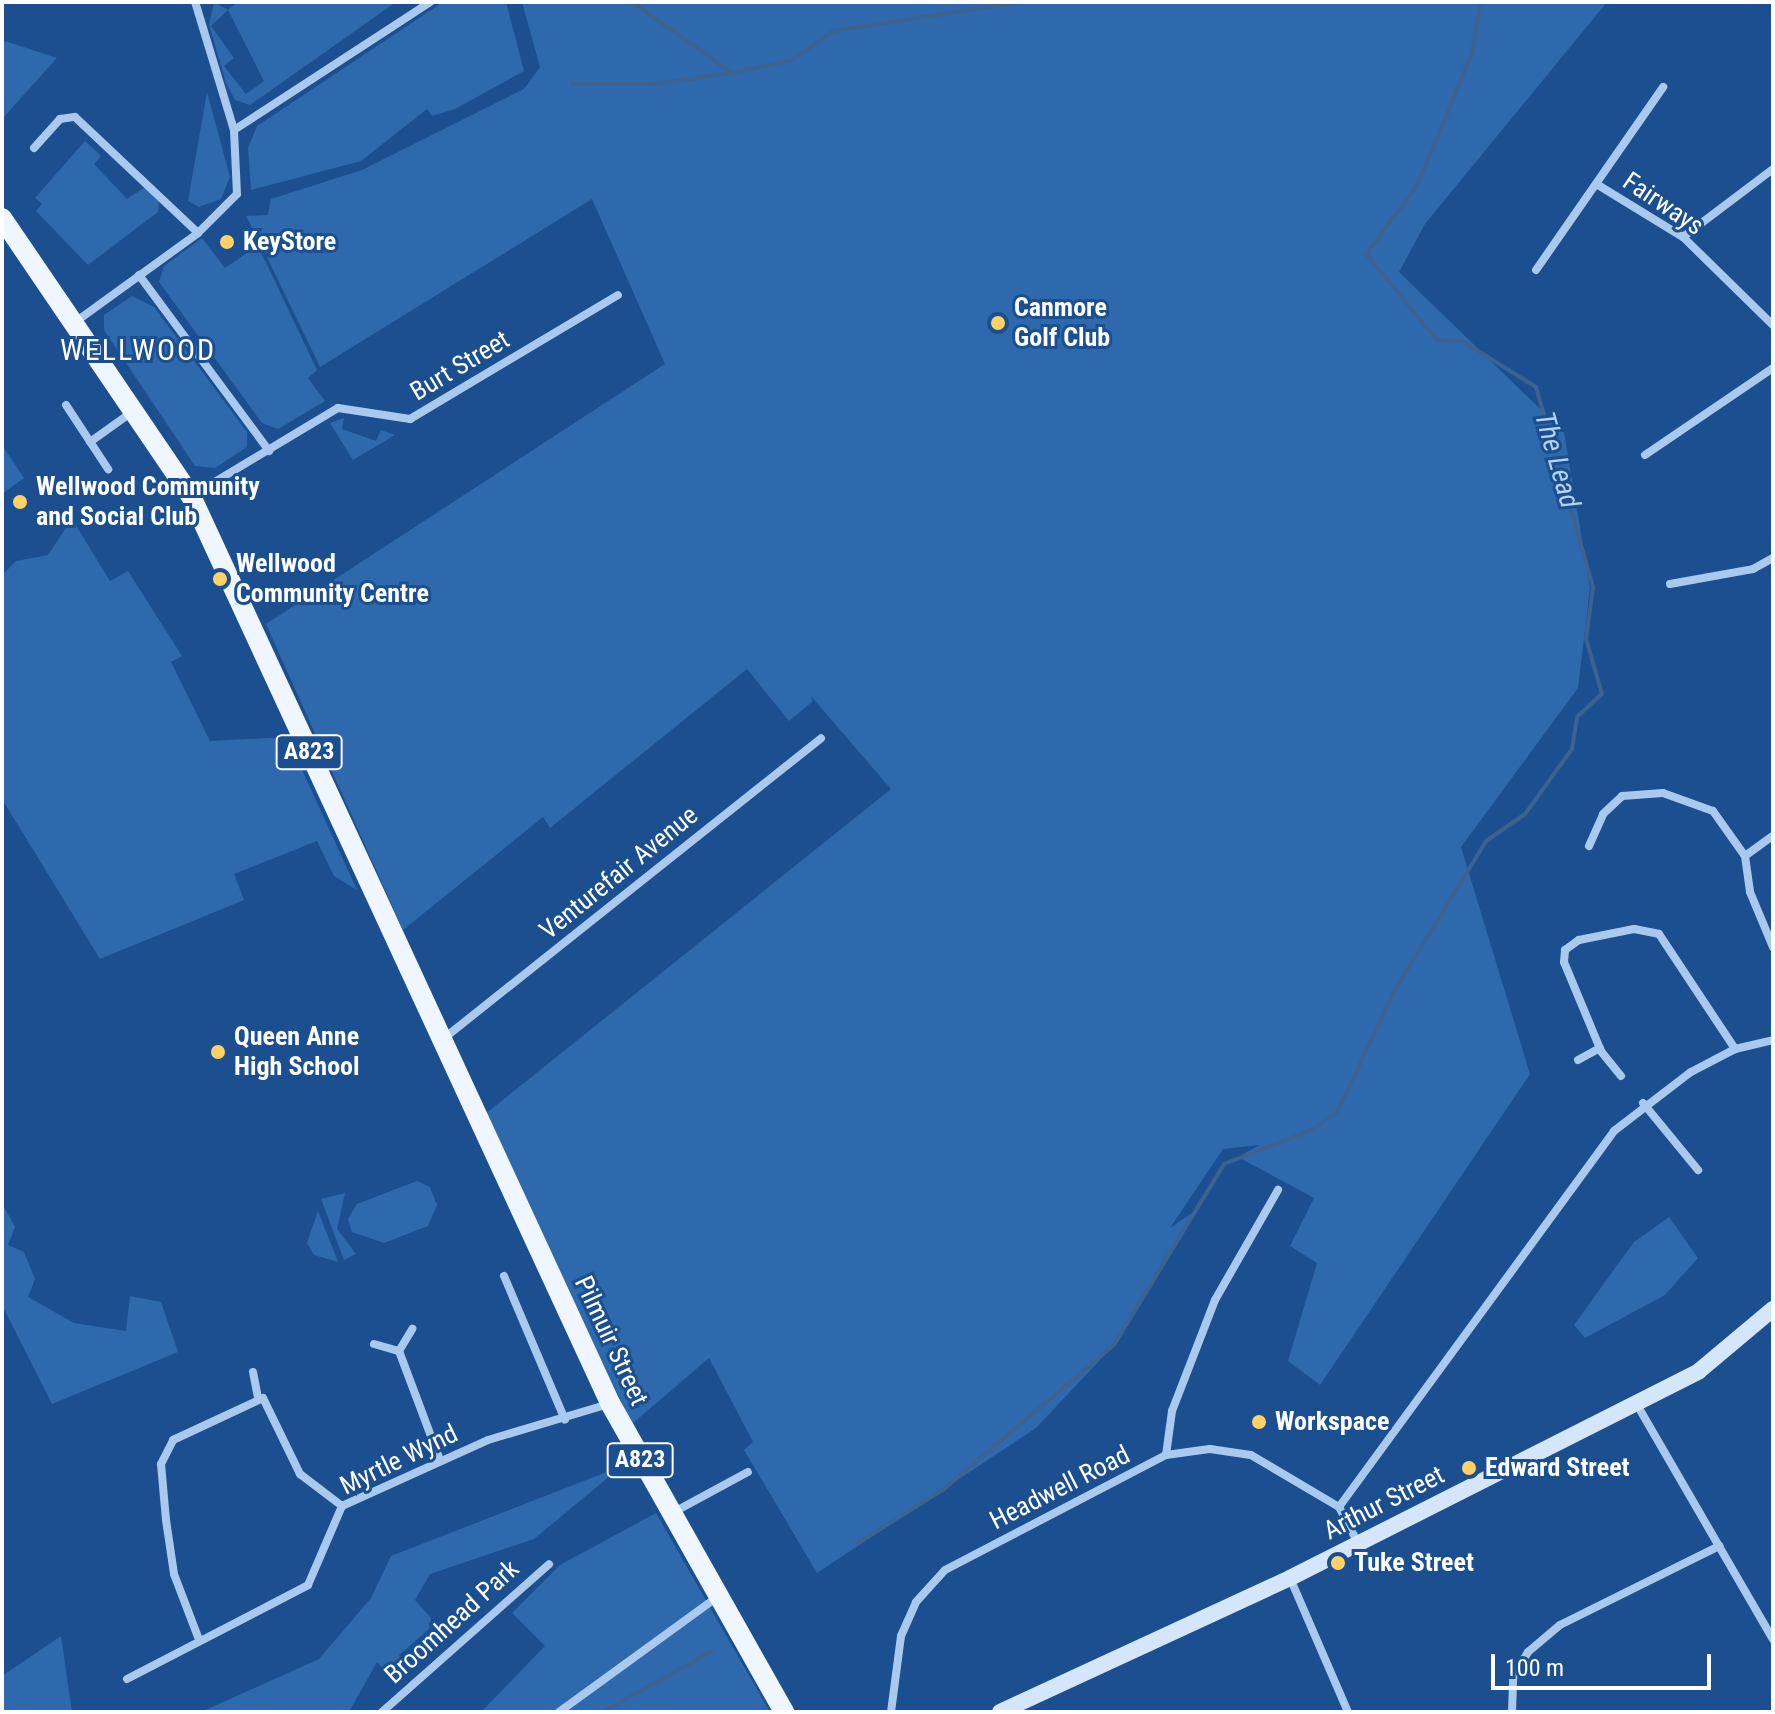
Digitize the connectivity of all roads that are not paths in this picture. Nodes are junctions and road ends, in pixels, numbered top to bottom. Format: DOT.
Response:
graph roads {
  1 [pos="195,2"];
  2 [pos="430,2"];
  3 [pos="1663,87"];
  4 [pos="234,130"];
  5 [pos="34,148"];
  6 [pos="1773,169"];
  7 [pos="1598,185"];
  8 [pos="2,218"];
  9 [pos="198,233"];
  10 [pos="1683,237"];
  11 [pos="1536,270"];
  12 [pos="139,275"];
  13 [pos="618,295"];
  14 [pos="78,320"];
  15 [pos="1773,325"];
  16 [pos="1773,368"];
  17 [pos="66,405"];
  18 [pos="136,409"];
  19 [pos="90,442"];
  20 [pos="269,451"];
  21 [pos="1645,455"];
  22 [pos="108,469"];
  23 [pos="191,496"];
  24 [pos="1773,558"];
  25 [pos="1670,584"];
  26 [pos="821,738"];
  27 [pos="1773,836"];
  28 [pos="1589,846"];
  29 [pos="1745,856"];
  30 [pos="1773,947"];
  31 [pos="442,1040"];
  32 [pos="1773,1040"];
  33 [pos="1600,1048"];
  34 [pos="1735,1049"];
  35 [pos="1578,1060"];
  36 [pos="1621,1076"];
  37 [pos="1643,1103"];
  38 [pos="1698,1170"];
  39 [pos="1278,1190"];
  40 [pos="504,1276"];
  41 [pos="1773,1309"];
  42 [pos="412,1329"];
  43 [pos="374,1344"];
  44 [pos="399,1351"];
  45 [pos="253,1372"];
  46 [pos="258,1398"];
  47 [pos="610,1403"];
  48 [pos="1636,1403"];
  49 [pos="565,1420"];
  50 [pos="1166,1455"];
  51 [pos="440,1460"];
  52 [pos="748,1472"];
  53 [pos="342,1506"];
  54 [pos="1339,1507"];
  55 [pos="670,1514"];
  56 [pos="1358,1543"];
  57 [pos="1719,1546"];
  58 [pos="549,1564"];
  59 [pos="1290,1578"];
  60 [pos="716,1598"];
  61 [pos="198,1637"];
  62 [pos="1773,1639"];
  63 [pos="127,1679"];
  64 [pos="382,1712"];
  65 [pos="559,1712"];
  66 [pos="784,1712"];
  67 [pos="891,1712"];
  68 [pos="1000,1712"];
  69 [pos="1348,1712"];
  70 [pos="1512,1712"];
  1 -- 4 [label="street"];
  2 -- 4 [label="street"];
  3 -- 7 [label="street"];
  4 -- 9 [label="street"];
  5 -- 9 [label="street"];
  6 -- 10 [label="street"];
  7 -- 10 [label="street, Fairways"];
  7 -- 11 [label="street"];
  8 -- 14 [label="main road, A823"];
  9 -- 12 [label="street"];
  10 -- 15 [label="street, Fairways"];
  12 -- 14 [label="street"];
  12 -- 20 [label="street"];
  13 -- 20 [label="street, Burt Street"];
  14 -- 18 [label="main road, A823"];
  16 -- 21 [label="street"];
  17 -- 19 [label="street"];
  18 -- 19 [label="street"];
  18 -- 23 [label="main road, A823"];
  19 -- 22 [label="street"];
  20 -- 23 [label="street, Burt Street"];
  23 -- 31 [label="main road, A823"];
  24 -- 25 [label="street"];
  26 -- 31 [label="street, Venturefair Avenue"];
  27 -- 29 [label="street"];
  28 -- 29 [label="street"];
  29 -- 30 [label="street"];
  31 -- 47 [label="main road, Pilmuir Street / A823"];
  32 -- 34 [label="street"];
  33 -- 34 [label="street"];
  33 -- 35 [label="street"];
  33 -- 36 [label="street"];
  34 -- 37 [label="street"];
  37 -- 38 [label="street"];
  37 -- 54 [label="street"];
  39 -- 50 [label="street"];
  40 -- 49 [label="street"];
  41 -- 48 [label="street, Arthur Street"];
  42 -- 44 [label="street"];
  43 -- 44 [label="street"];
  44 -- 51 [label="street"];
  45 -- 46 [label="street"];
  46 -- 53 [label="street"];
  46 -- 61 [label="street"];
  47 -- 49 [label="street, Myrtle Wynd"];
  47 -- 55 [label="main road, Pilmuir Street / A823"];
  48 -- 56 [label="street, Arthur Street"];
  48 -- 57 [label="street"];
  49 -- 51 [label="street, Myrtle Wynd"];
  50 -- 54 [label="street, Headwell Road"];
  50 -- 67 [label="street, Headwell Road"];
  51 -- 53 [label="street, Myrtle Wynd"];
  52 -- 55 [label="street"];
  53 -- 61 [label="street, Myrtle Wynd"];
  54 -- 56 [label="street"];
  55 -- 60 [label="main road, Pilmuir Street / A823"];
  56 -- 59 [label="street, Arthur Street"];
  57 -- 62 [label="street"];
  57 -- 70 [label="street"];
  58 -- 64 [label="street, Broomhead Park"];
  59 -- 68 [label="street, Arthur Street"];
  59 -- 69 [label="street"];
  60 -- 65 [label="street"];
  60 -- 66 [label="main road, Pilmuir Street / A823"];
  61 -- 63 [label="street, Myrtle Wynd"];
}
